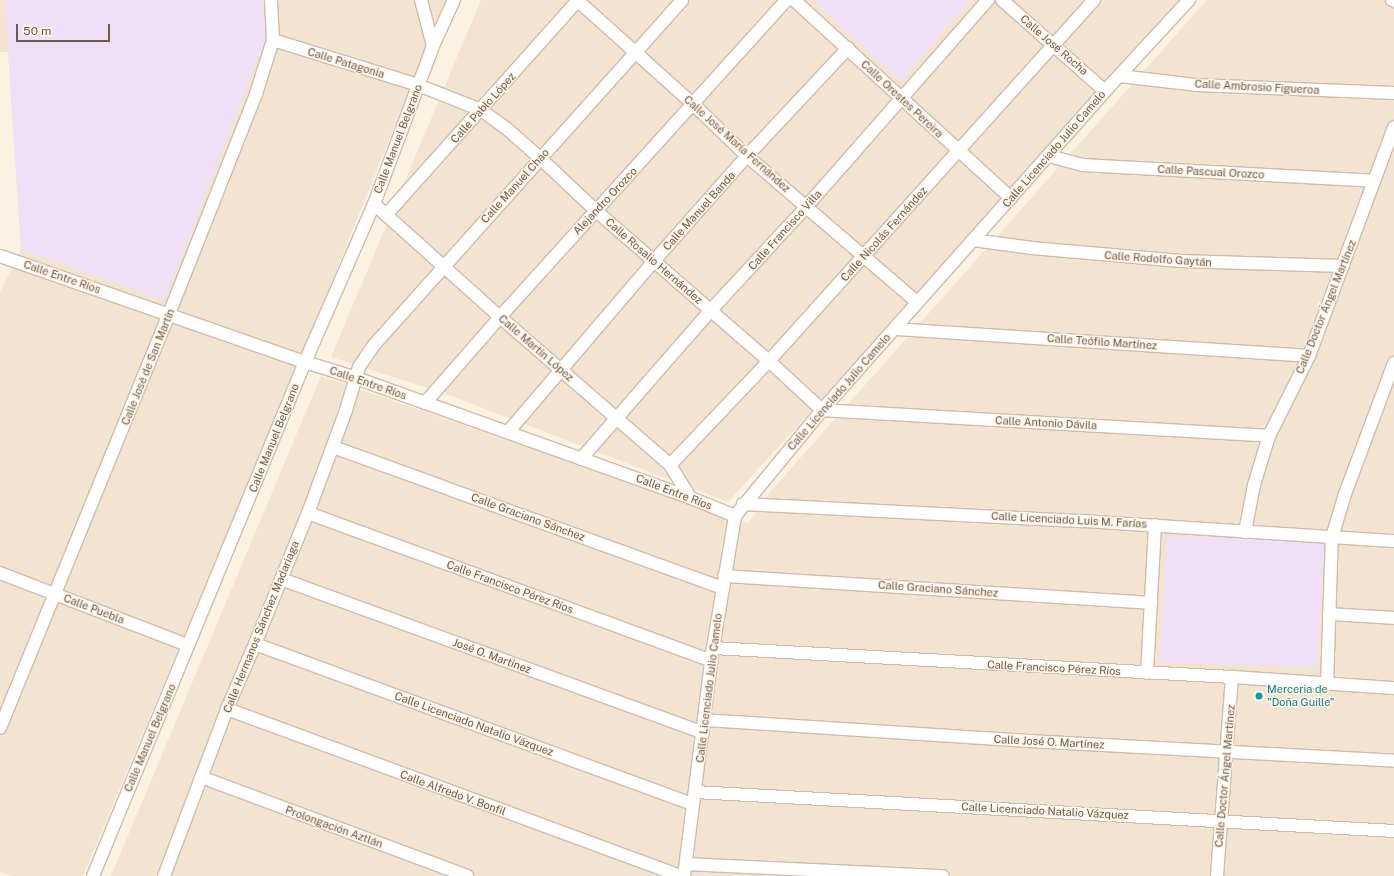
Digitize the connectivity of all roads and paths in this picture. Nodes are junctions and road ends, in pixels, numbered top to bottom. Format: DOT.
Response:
graph roads {
  1 [pos="271,0"];
  2 [pos="421,0"];
  3 [pos="454,0"];
  4 [pos="577,0"];
  5 [pos="682,0"];
  6 [pos="786,0"];
  7 [pos="794,0"];
  8 [pos="988,0"];
  9 [pos="1002,0"];
  10 [pos="1094,0"];
  11 [pos="1189,0"];
  12 [pos="273,40"];
  13 [pos="1054,44"];
  14 [pos="433,46"];
  15 [pos="848,48"];
  16 [pos="635,53"];
  17 [pos="1120,76"];
  18 [pos="418,85"];
  19 [pos="1105,91"];
  20 [pos="1394,93"];
  21 [pos="901,99"];
  22 [pos="694,104"];
  23 [pos="481,110"];
  24 [pos="1394,127"];
  25 [pos="959,151"];
  26 [pos="747,156"];
  27 [pos="1049,156"];
  28 [pos="540,158"];
  29 [pos="1374,181"];
  30 [pos="1011,198"];
  31 [pos="374,204"];
  32 [pos="806,207"];
  33 [pos="595,210"];
  34 [pos="386,215"];
  35 [pos="973,240"];
  36 [pos="0,256"];
  37 [pos="864,256"];
  38 [pos="654,261"];
  39 [pos="1343,266"];
  40 [pos="444,267"];
  41 [pos="917,302"];
  42 [pos="711,310"];
  43 [pos="169,314"];
  44 [pos="500,317"];
  45 [pos="895,329"];
  46 [pos="1309,356"];
  47 [pos="769,361"];
  48 [pos="305,362"];
  49 [pos="1394,363"];
  50 [pos="560,370"];
  51 [pos="356,378"];
  52 [pos="424,403"];
  53 [pos="822,410"];
  54 [pos="616,419"];
  55 [pos="508,432"];
  56 [pos="1269,436"];
  57 [pos="332,447"];
  58 [pos="581,459"];
  59 [pos="670,465"];
  60 [pos="691,498"];
  61 [pos="743,504"];
  62 [pos="308,513"];
  63 [pos="735,516"];
  64 [pos="1155,525"];
  65 [pos="1245,532"];
  66 [pos="1332,537"];
  67 [pos="1394,541"];
  68 [pos="0,573"];
  69 [pos="281,579"];
  70 [pos="723,582"];
  71 [pos="56,594"];
  72 [pos="1151,603"];
  73 [pos="1329,614"];
  74 [pos="1394,618"];
  75 [pos="255,644"];
  76 [pos="188,645"];
  77 [pos="713,648"];
  78 [pos="712,661"];
  79 [pos="1147,673"];
  80 [pos="1232,677"];
  81 [pos="1327,684"];
  82 [pos="1394,688"];
  83 [pos="226,709"];
  84 [pos="705,720"];
  85 [pos="0,728"];
  86 [pos="703,733"];
  87 [pos="1227,752"];
  88 [pos="1394,761"];
  89 [pos="201,778"];
  90 [pos="696,792"];
  91 [pos="693,804"];
  92 [pos="1221,821"];
  93 [pos="1394,831"];
  94 [pos="686,864"];
  95 [pos="883,874"];
  96 [pos="93,876"];
  97 [pos="164,876"];
  98 [pos="467,876"];
  99 [pos="680,876"];
  100 [pos="684,876"];
  101 [pos="943,876"];
  102 [pos="1217,876"];
  1 -- 12 [label="street, Calle José de San Martín"];
  2 -- 14 [label="street"];
  3 -- 14 [label="street, Calle Manuel Belgrano"];
  4 -- 16 [label="street, Calle José María Fernández"];
  4 -- 23 [label="street, Calle Pablo López"];
  5 -- 16 [label="street, Calle Manuel Chao"];
  6 -- 22 [label="street, Alejandro Orozco"];
  7 -- 15 [label="street, Calle Orestes Pereira"];
  8 -- 21 [label="street, Calle Francisco Villa"];
  9 -- 13 [label="street, Calle José Rocha"];
  10 -- 13 [label="street, Calle Nicolás Fernández"];
  11 -- 17 [label="street, Calle Licenciado Julio Camelo"];
  12 -- 18 [label="street, Calle Patagonia"];
  12 -- 43 [label="street, Calle José de San Martín"];
  13 -- 19 [label="street, Calle José Rocha"];
  13 -- 25 [label="street, Calle Nicolás Fernández"];
  14 -- 18 [label="street, Calle Manuel Belgrano"];
  15 -- 21 [label="street, Calle Orestes Pereira"];
  15 -- 26 [label="street, Calle Manuel Banda"];
  16 -- 22 [label="street, Calle José María Fernández"];
  16 -- 28 [label="street, Calle Manuel Chao"];
  17 -- 19 [label="street, Calle Licenciado Julio Camelo"];
  17 -- 20 [label="street, Calle Ambrosio Figueroa"];
  18 -- 23 [label="street, Calle Rosalio Hernández"];
  18 -- 31 [label="street, Calle Manuel Belgrano"];
  19 -- 27 [label="street, Calle Licenciado Julio Camelo"];
  21 -- 25 [label="street, Calle Orestes Pereira"];
  21 -- 32 [label="street, Calle Francisco Villa"];
  22 -- 26 [label="street, Calle José María Fernández"];
  22 -- 33 [label="street, Alejandro Orozco"];
  23 -- 28 [label="street, Calle Rosalio Hernández"];
  23 -- 34 [label="street, Calle Pablo López"];
  24 -- 29 [label="street, Calle Doctor Ángel Martínez"];
  25 -- 30 [label="street, Calle Orestes Pereira"];
  25 -- 37 [label="street, Calle Nicolás Fernández"];
  26 -- 32 [label="street, Calle José María Fernández"];
  26 -- 38 [label="street, Calle Manuel Banda"];
  27 -- 29 [label="street, Calle Pascual Orozco"];
  27 -- 30 [label="street, Calle Licenciado Julio Camelo"];
  28 -- 33 [label="street, Calle Rosalio Hernández"];
  28 -- 40 [label="street, Calle Manuel Chao"];
  29 -- 39 [label="street, Calle Doctor Ángel Martínez"];
  30 -- 35 [label="street, Calle Licenciado Julio Camelo"];
  31 -- 34 [label="street, Calle Martín López"];
  31 -- 48 [label="street, Calle Manuel Belgrano"];
  32 -- 37 [label="street, Calle José María Fernández"];
  32 -- 42 [label="street, Calle Francisco Villa"];
  33 -- 38 [label="street, Calle Rosalio Hernández"];
  33 -- 44 [label="street, Alejandro Orozco"];
  34 -- 40 [label="street, Calle Martín López"];
  35 -- 39 [label="street, Calle Rodolfo Gaytán"];
  35 -- 41 [label="street, Calle Licenciado Julio Camelo"];
  36 -- 43 [label="street, Calle Entre Ríos"];
  37 -- 41 [label="street, Calle José María Fernández"];
  37 -- 47 [label="street, Calle Nicolás Fernández"];
  38 -- 42 [label="street, Calle Rosalio Hernández"];
  38 -- 50 [label="street, Calle Manuel Banda"];
  39 -- 46 [label="street, Calle Doctor Ángel Martínez"];
  40 -- 44 [label="street, Calle Martín López"];
  40 -- 51 [label="street, Calle Manuel Chao"];
  41 -- 45 [label="street, Calle Licenciado Julio Camelo"];
  42 -- 47 [label="street, Calle Rosalio Hernández"];
  42 -- 54 [label="street, Calle Francisco Villa"];
  43 -- 48 [label="street, Calle Entre Ríos"];
  43 -- 71 [label="street, Calle José de San Martín"];
  44 -- 50 [label="street, Calle Martín López"];
  44 -- 52 [label="street, Alejandro Orozco"];
  45 -- 46 [label="street, Calle Teófilo Martínez"];
  45 -- 53 [label="street, Calle Licenciado Julio Camelo"];
  46 -- 56 [label="street, Calle Doctor Ángel Martínez"];
  47 -- 53 [label="street, Calle Rosalio Hernández"];
  47 -- 59 [label="street, Calle Nicolás Fernández"];
  48 -- 51 [label="street, Calle Entre Ríos"];
  48 -- 76 [label="street, Calle Manuel Belgrano"];
  49 -- 66 [label="street"];
  50 -- 54 [label="street, Calle Martín López"];
  50 -- 55 [label="street, Calle Manuel Banda"];
  51 -- 52 [label="street, Calle Entre Ríos"];
  51 -- 57 [label="street, Calle Hermanos Sánchez Madariaga"];
  52 -- 55 [label="street, Calle Entre Ríos"];
  53 -- 56 [label="street, Calle Antonio Dávila"];
  53 -- 61 [label="street, Calle Licenciado Julio Camelo"];
  54 -- 58 [label="street, Calle Francisco Villa"];
  54 -- 59 [label="street, Calle Martín López"];
  55 -- 58 [label="street, Calle Entre Ríos"];
  56 -- 65 [label="street, Calle Doctor Ángel Martínez"];
  57 -- 62 [label="street, Calle Hermanos Sánchez Madariaga"];
  57 -- 70 [label="street, Calle Graciano Sánchez"];
  58 -- 60 [label="street, Calle Entre Ríos"];
  59 -- 60 [label="street, Calle Martín López"];
  60 -- 63 [label="street, Calle Entre Ríos"];
  61 -- 63 [label="street, Calle Licenciado Julio Camelo"];
  61 -- 64 [label="street, Calle Licenciado Luis M. Farías"];
  62 -- 69 [label="street, Calle Hermanos Sánchez Madariaga"];
  62 -- 78 [label="street, Calle Francisco Pérez Ríos"];
  63 -- 70 [label="street, Calle Licenciado Julio Camelo"];
  64 -- 65 [label="street, Calle Licenciado Luis M. Farías"];
  64 -- 72 [label="street"];
  65 -- 66 [label="street, Calle Licenciado Luis M. Farías"];
  66 -- 67 [label="street, Calle Licenciado Luis M. Farías"];
  66 -- 73 [label="street"];
  68 -- 71 [label="street, Calle Puebla"];
  69 -- 75 [label="street, Calle Hermanos Sánchez Madariaga"];
  69 -- 86 [label="street, José O. Martínez"];
  70 -- 72 [label="street, Calle Graciano Sánchez"];
  70 -- 77 [label="street, Calle Licenciado Julio Camelo"];
  71 -- 76 [label="street, Calle Puebla"];
  71 -- 85 [label="street, Calle José de San Martín"];
  72 -- 79 [label="street"];
  73 -- 74 [label="street"];
  73 -- 81 [label="street"];
  75 -- 83 [label="street, Calle Hermanos Sánchez Madariaga"];
  75 -- 91 [label="street, Calle Licenciado Natalio Vázquez"];
  76 -- 96 [label="street, Calle Manuel Belgrano"];
  77 -- 78 [label="street, Calle Licenciado Julio Camelo"];
  77 -- 79 [label="street, Calle Francisco Pérez Ríos"];
  78 -- 84 [label="street, Calle Licenciado Julio Camelo"];
  79 -- 80 [label="street, Calle Francisco Pérez Ríos"];
  80 -- 81 [label="street, Calle Francisco Pérez Ríos"];
  80 -- 87 [label="street, Calle Doctor Ángel Martínez"];
  81 -- 82 [label="street, Calle Francisco Pérez Ríos"];
  83 -- 89 [label="street, Calle Hermanos Sánchez Madariaga"];
  83 -- 99 [label="street, Calle Alfredo V. Bonfil"];
  84 -- 86 [label="street, Calle Licenciado Julio Camelo"];
  84 -- 87 [label="street, Calle José O. Martínez"];
  86 -- 90 [label="street, Calle Licenciado Julio Camelo"];
  87 -- 88 [label="street, Calle José O. Martínez"];
  87 -- 92 [label="street, Calle Doctor Ángel Martínez"];
  89 -- 97 [label="street, Calle Hermanos Sánchez Madariaga"];
  89 -- 98 [label="street, Prolongación Aztlán"];
  90 -- 91 [label="street, Calle Licenciado Julio Camelo"];
  90 -- 92 [label="street, Calle Licenciado Natalio Vázquez"];
  91 -- 94 [label="street, Calle Licenciado Julio Camelo"];
  92 -- 93 [label="street, Calle Licenciado Natalio Vázquez"];
  92 -- 102 [label="street, Calle Doctor Ángel Martínez"];
  94 -- 95 [label="street"];
  94 -- 100 [label="street, Calle Licenciado Julio Camelo"];
  95 -- 101 [label="street"];
}
